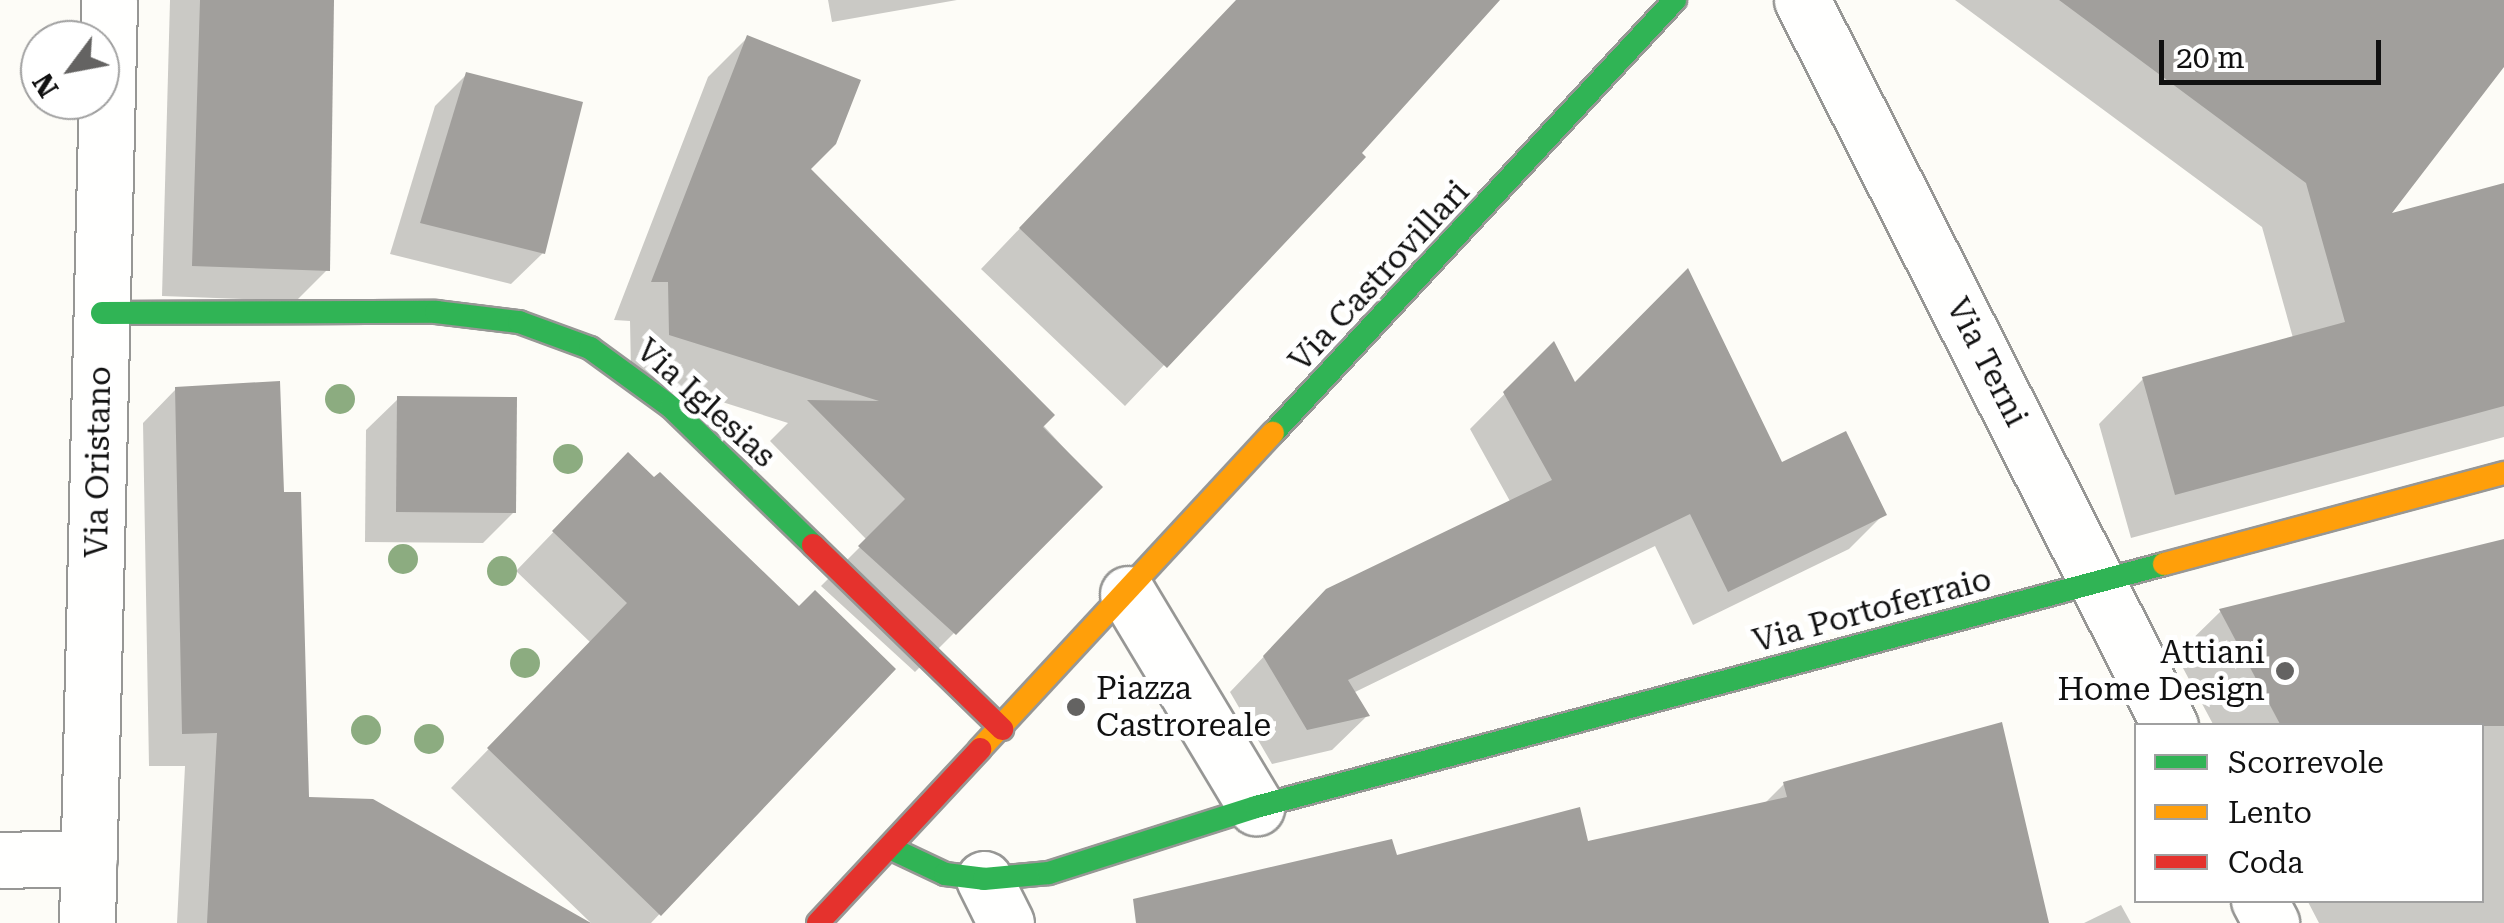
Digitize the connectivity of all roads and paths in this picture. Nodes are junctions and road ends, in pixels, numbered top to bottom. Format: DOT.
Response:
graph roads {
  1 [pos="109,0"];
  2 [pos="1676,0"];
  3 [pos="1802,0"];
  4 [pos="102,314"];
  5 [pos="2504,473"];
  6 [pos="2098,584"];
  7 [pos="1128,594"];
  8 [pos="2168,723"];
  9 [pos="1002,730"];
  10 [pos="1256,807"];
  11 [pos="890,848"];
  12 [pos="89,858"];
  13 [pos="0,860"];
  14 [pos="995,901"];
  15 [pos="87,923"];
  16 [pos="818,923"];
  1 -- 4 [label="street, Via Oristano"];
  2 -- 7 [label="street, Via Castrovillari"];
  3 -- 6 [label="street, Via Terni"];
  4 -- 9 [label="street, Via Iglesias"];
  4 -- 12 [label="street, Via Oristano"];
  5 -- 6 [label="street, Via Portoferraio"];
  6 -- 8 [label="street, Via Terni"];
  6 -- 10 [label="street, Via Portoferraio"];
  7 -- 9 [label="street"];
  7 -- 10 [label="street"];
  9 -- 11 [label="street"];
  10 -- 14 [label="street"];
  11 -- 14 [label="street"];
  11 -- 16 [label="street"];
  12 -- 13 [label="street"];
  12 -- 15 [label="street, Via Oristano"];
}
